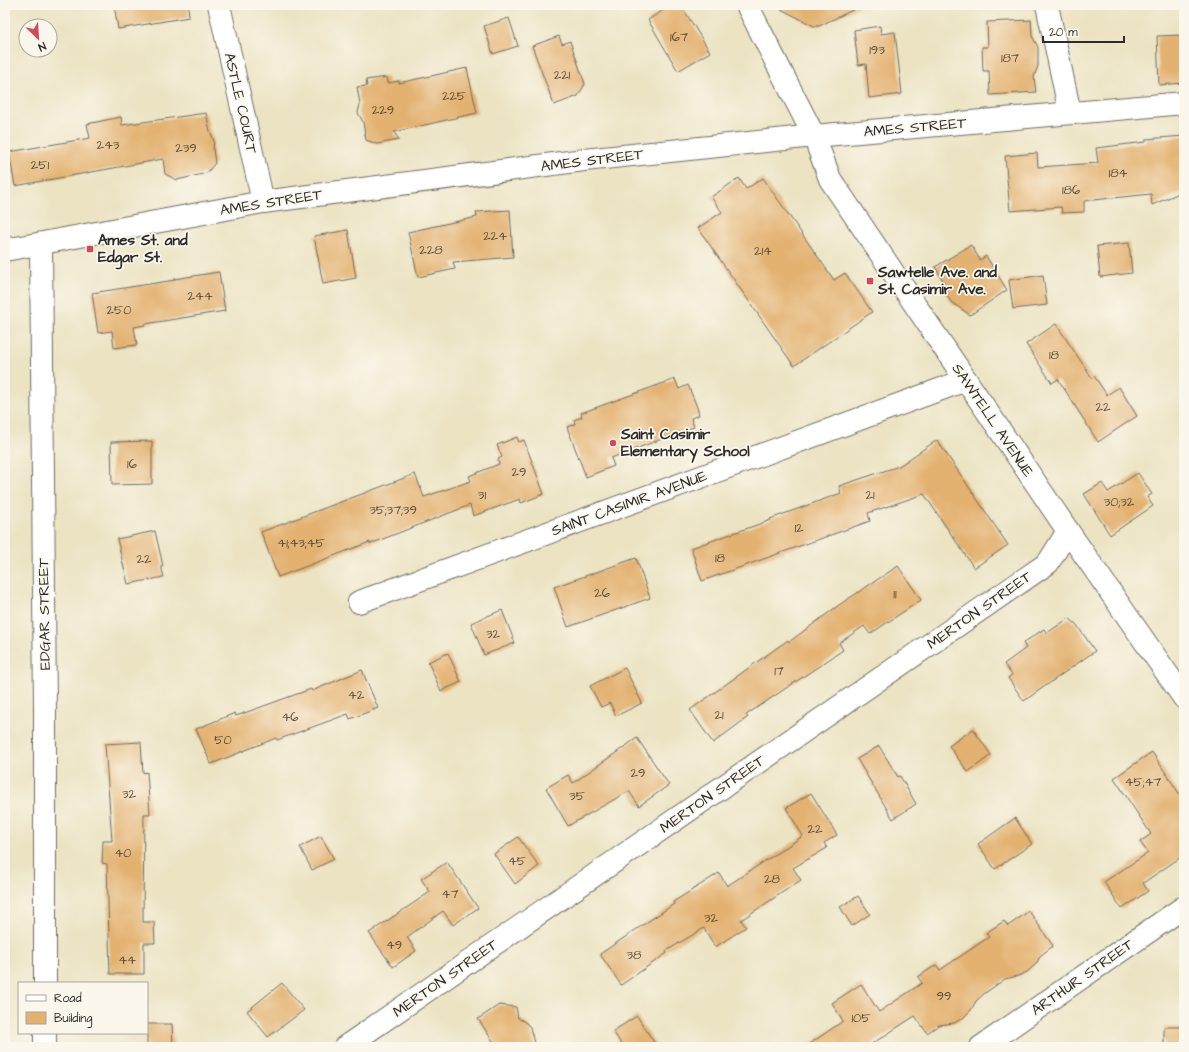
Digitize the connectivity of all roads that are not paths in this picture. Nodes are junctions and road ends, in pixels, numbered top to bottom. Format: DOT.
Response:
graph roads {
  1 [pos="219,5"];
  2 [pos="747,5"];
  3 [pos="1047,5"];
  4 [pos="1184,103"];
  5 [pos="1070,113"];
  6 [pos="814,136"];
  7 [pos="263,202"];
  8 [pos="41,244"];
  9 [pos="5,250"];
  10 [pos="966,380"];
  11 [pos="1068,531"];
  12 [pos="359,602"];
  13 [pos="1184,698"];
  14 [pos="1184,907"];
  15 [pos="45,982"];
  16 [pos="45,1034"];
  17 [pos="45,1047"];
  18 [pos="345,1047"];
  19 [pos="980,1047"];
  1 -- 7 [label="street, ASTLE COURT"];
  2 -- 6 [label="street, SAWTELL AVENUE"];
  3 -- 5 [label="street"];
  4 -- 5 [label="street, AMES STREET"];
  5 -- 6 [label="street, AMES STREET"];
  6 -- 7 [label="street, AMES STREET"];
  6 -- 10 [label="street, SAWTELL AVENUE"];
  7 -- 8 [label="street, AMES STREET"];
  8 -- 9 [label="street, AMES STREET"];
  8 -- 15 [label="street, EDGAR STREET"];
  10 -- 11 [label="street, SAWTELL AVENUE"];
  10 -- 12 [label="street, SAINT CASIMIR AVENUE"];
  11 -- 13 [label="street, SAWTELL AVENUE"];
  11 -- 18 [label="street, MERTON STREET"];
  14 -- 19 [label="street, ARTHUR STREET"];
  16 -- 17 [label="street"];
}
